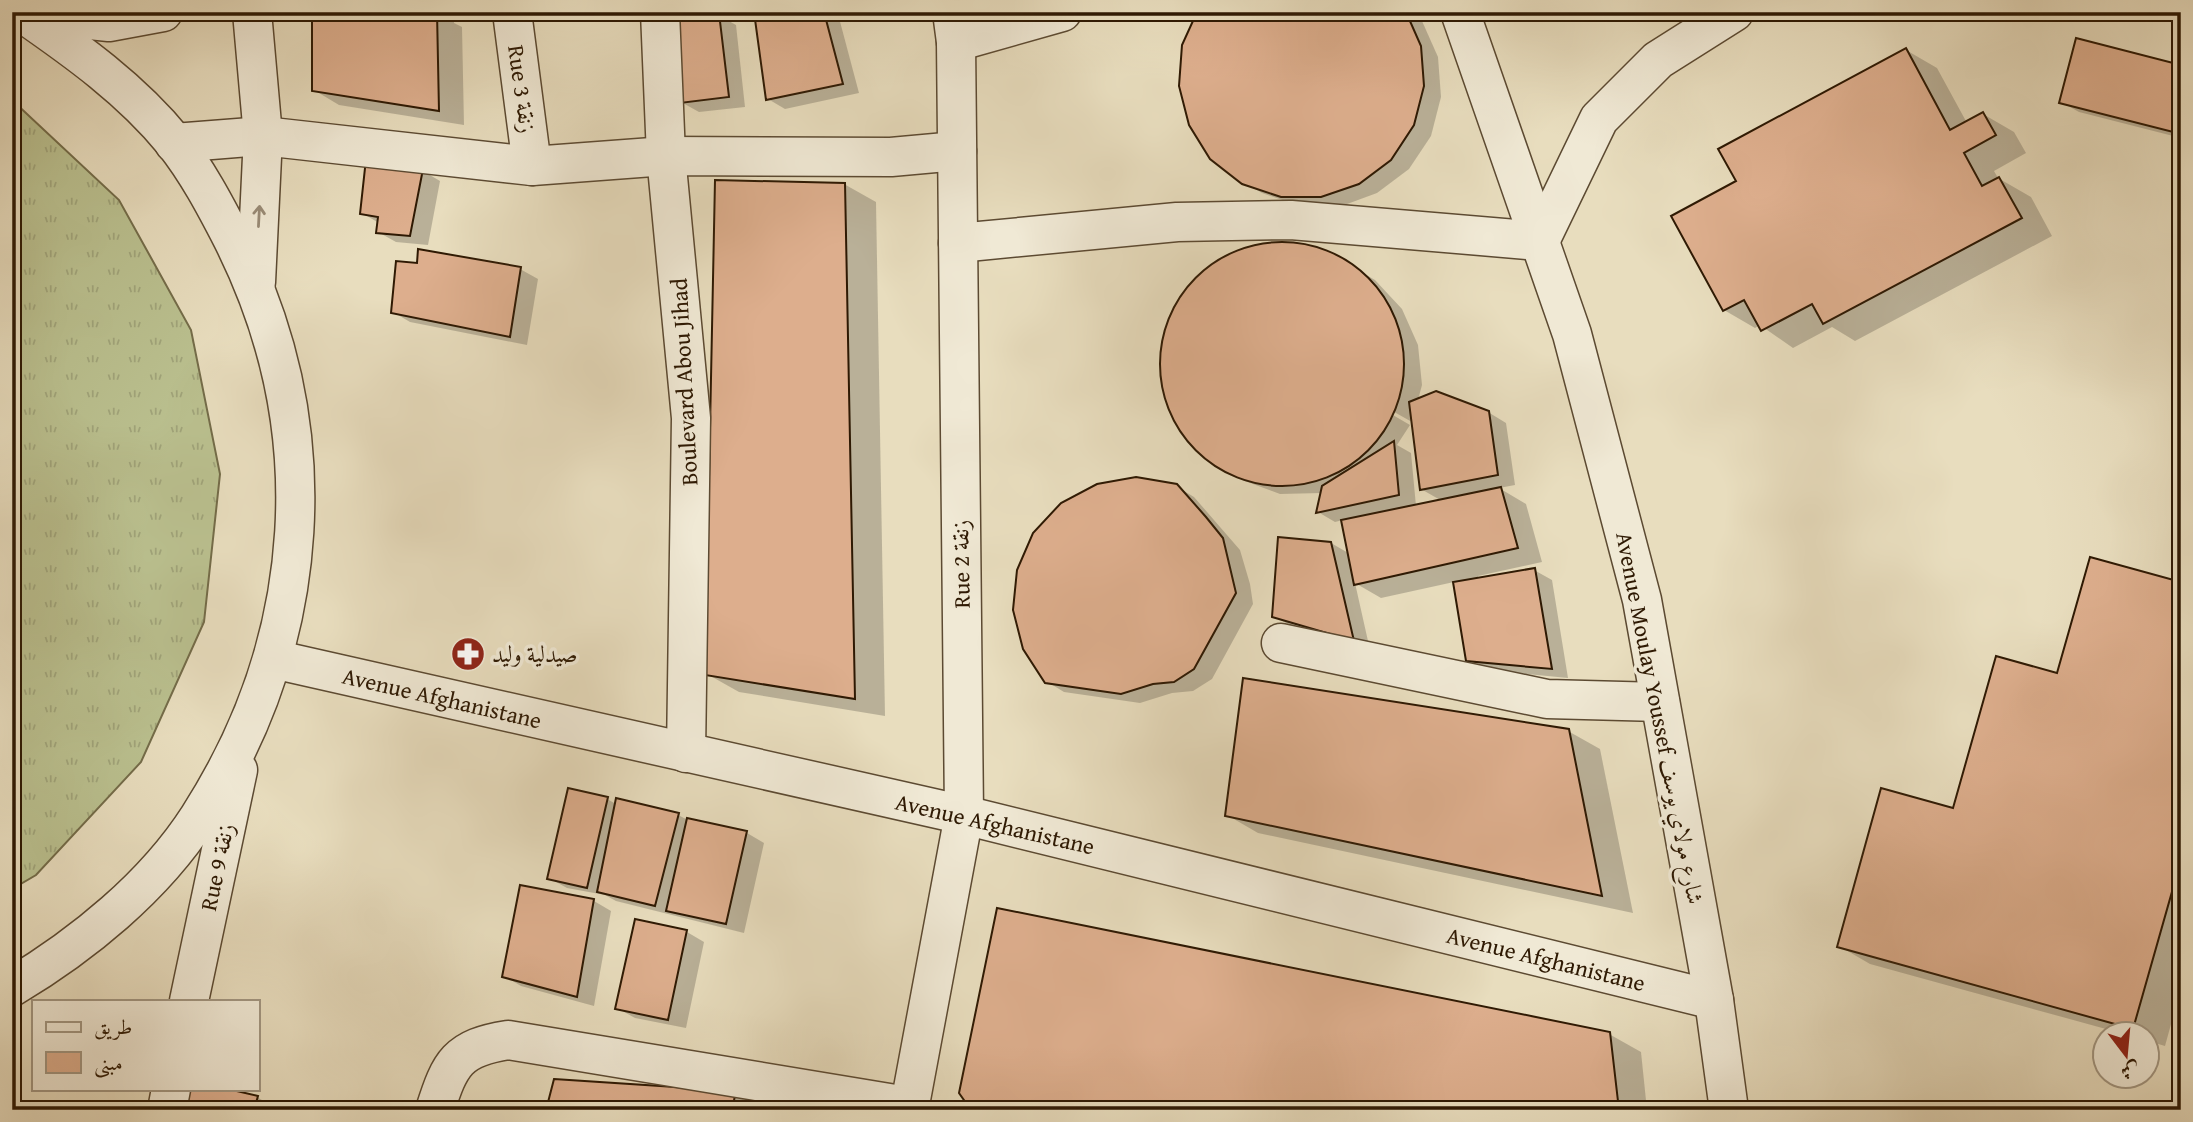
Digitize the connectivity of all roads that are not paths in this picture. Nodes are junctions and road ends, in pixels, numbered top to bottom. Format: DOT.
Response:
graph roads {
  1 [pos="21,12"];
  2 [pos="163,12"];
  3 [pos="252,12"];
  4 [pos="512,12"];
  5 [pos="660,12"];
  6 [pos="1062,12"];
  7 [pos="1460,12"];
  8 [pos="1734,12"];
  9 [pos="954,27"];
  10 [pos="263,136"];
  11 [pos="174,143"];
  12 [pos="957,151"];
  13 [pos="666,156"];
  14 [pos="532,166"];
  15 [pos="1540,240"];
  16 [pos="958,243"];
  17 [pos="256,284"];
  18 [pos="1281,643"];
  19 [pos="276,651"];
  20 [pos="1660,702"];
  21 [pos="245,734"];
  22 [pos="686,753"];
  23 [pos="964,815"];
  24 [pos="12,987"];
  25 [pos="190,1000"];
  26 [pos="1714,1000"];
  27 [pos="171,1090"];
  28 [pos="792,1098"];
  29 [pos="908,1108"];
  30 [pos="167,1110"];
  31 [pos="435,1110"];
  32 [pos="1729,1110"];
  1 -- 2 [label="street"];
  1 -- 11 [label="street"];
  3 -- 10 [label="street"];
  4 -- 14 [label="street, Rue 3 زنقة"];
  5 -- 13 [label="street, Boulevard Abou Jihad"];
  6 -- 9 [label="street"];
  7 -- 15 [label="street, Avenue Moulay Youssef شارع مولاي يوسف"];
  8 -- 15 [label="street"];
  9 -- 12 [label="street, Rue 2 زنقة"];
  10 -- 11 [label="street"];
  10 -- 14 [label="street"];
  17 -- 10 [label="street, one-way"];
  11 -- 17 [label="street"];
  12 -- 13 [label="street"];
  12 -- 16 [label="street, Rue 2 زنقة"];
  13 -- 14 [label="street"];
  13 -- 22 [label="street, Boulevard Abou Jihad"];
  15 -- 16 [label="street"];
  15 -- 20 [label="street, Avenue Moulay Youssef شارع مولاي يوسف"];
  16 -- 23 [label="street, Rue 2 زنقة"];
  17 -- 19 [label="street"];
  18 -- 20 [label="street"];
  19 -- 21 [label="street"];
  19 -- 22 [label="street, Avenue Afghanistane"];
  20 -- 26 [label="street, Avenue Moulay Youssef شارع مولاي يوسف"];
  21 -- 24 [label="street"];
  21 -- 25 [label="street, Rue 9 زنقة"];
  22 -- 23 [label="street, Avenue Afghanistane"];
  23 -- 26 [label="street, Avenue Afghanistane"];
  23 -- 29 [label="street, Rue 2 زنقة"];
  26 -- 32 [label="street, Avenue Moulay Youssef شارع مولاي يوسف"];
  27 -- 30 [label="street"];
  28 -- 29 [label="street"];
  28 -- 31 [label="street"];
}
